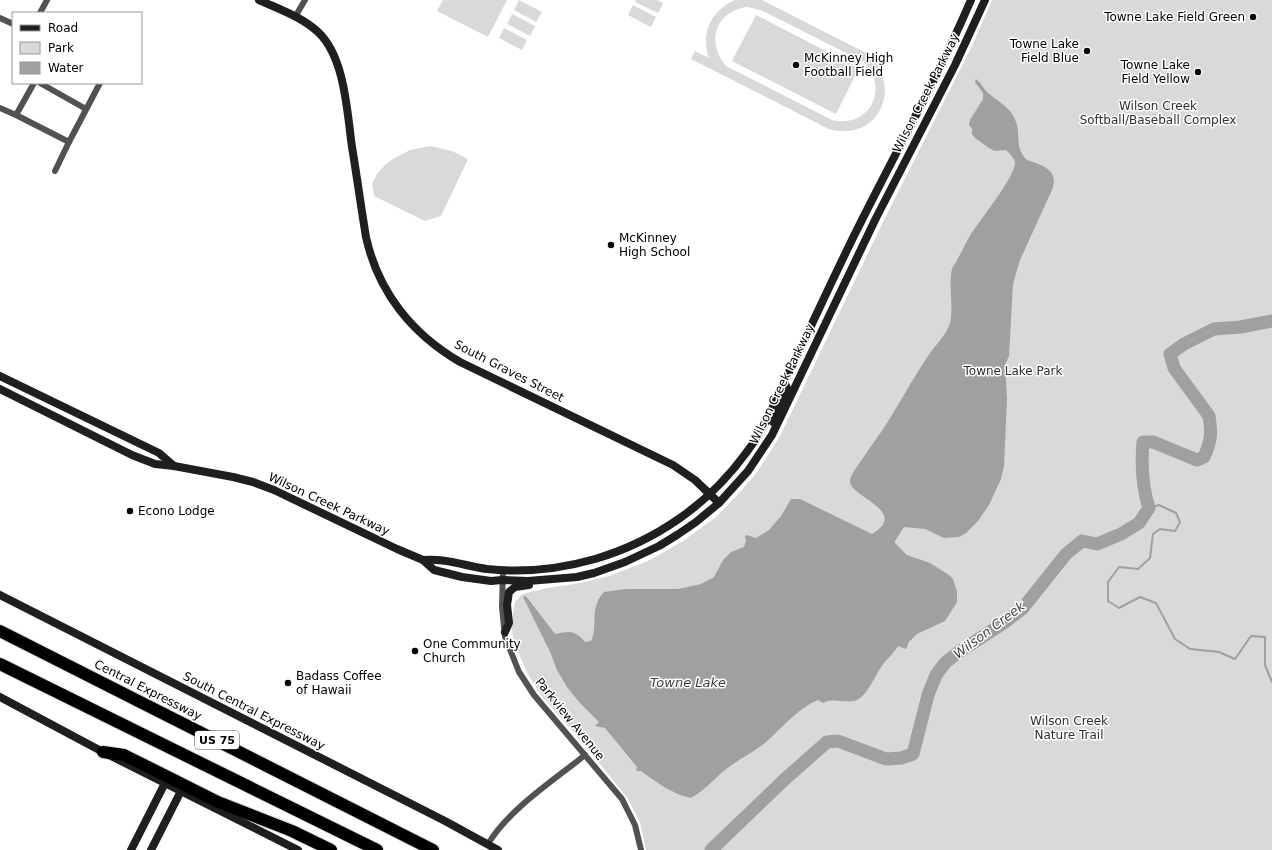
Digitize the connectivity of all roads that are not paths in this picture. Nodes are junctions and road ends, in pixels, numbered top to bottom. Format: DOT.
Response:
graph roads {
  1 [pos="47,0"];
  2 [pos="259,0"];
  3 [pos="305,0"];
  4 [pos="971,0"];
  5 [pos="985,0"];
  6 [pos="41,12"];
  7 [pos="295,17"];
  8 [pos="0,18"];
  9 [pos="12,24"];
  10 [pos="33,84"];
  11 [pos="42,84"];
  12 [pos="99,84"];
  13 [pos="0,108"];
  14 [pos="86,108"];
  15 [pos="16,115"];
  16 [pos="69,142"];
  17 [pos="55,171"];
  18 [pos="0,376"];
  19 [pos="784,382"];
  20 [pos="0,389"];
  21 [pos="765,447"];
  22 [pos="174,466"];
  23 [pos="710,494"];
  24 [pos="718,503"];
  25 [pos="423,560"];
  26 [pos="503,570"];
  27 [pos="594,573"];
  28 [pos="502,580"];
  29 [pos="0,595"];
  30 [pos="0,631"];
  31 [pos="504,632"];
  32 [pos="0,664"];
  33 [pos="0,697"];
  34 [pos="103,752"];
  35 [pos="584,755"];
  36 [pos="165,783"];
  37 [pos="181,791"];
  38 [pos="488,844"];
  39 [pos="131,850"];
  40 [pos="151,850"];
  41 [pos="298,850"];
  42 [pos="331,850"];
  43 [pos="378,850"];
  44 [pos="433,850"];
  45 [pos="498,850"];
  46 [pos="640,850"];
  1 -- 6 [label="street"];
  2 -- 7 [label="main road, South Graves Street"];
  3 -- 7 [label="street"];
  4 -- 19 [label="main road, Wilson Creek Parkway"];
  5 -- 21 [label="main road, Wilson Creek Parkway"];
  7 -- 23 [label="main road, South Graves Street"];
  8 -- 9 [label="street"];
  10 -- 15 [label="street"];
  11 -- 14 [label="street"];
  12 -- 14 [label="street"];
  13 -- 15 [label="street"];
  14 -- 16 [label="street"];
  15 -- 16 [label="street"];
  16 -- 17 [label="street"];
  18 -- 22 [label="main road"];
  19 -- 21 [label="main road"];
  19 -- 23 [label="main road, Wilson Creek Parkway"];
  20 -- 22 [label="main road, Wilson Creek Parkway"];
  21 -- 24 [label="main road, Wilson Creek Parkway"];
  22 -- 25 [label="main road, Wilson Creek Parkway"];
  23 -- 24 [label="main road, South Graves Street"];
  23 -- 26 [label="main road, Wilson Creek Parkway"];
  24 -- 27 [label="main road, Wilson Creek Parkway"];
  25 -- 26 [label="main road, Wilson Creek Parkway"];
  25 -- 28 [label="main road, Wilson Creek Parkway"];
  26 -- 28 [label="street, Parkview Avenue"];
  27 -- 28 [label="main road, Wilson Creek Parkway"];
  27 -- 31 [label="main road"];
  28 -- 31 [label="street, Parkview Avenue"];
  29 -- 38 [label="main road, South Central Expressway"];
  30 -- 44 [label="highway, Central Expressway / US 75"];
  31 -- 35 [label="street, Parkview Avenue"];
  32 -- 43 [label="highway, US 75"];
  33 -- 34 [label="main road"];
  34 -- 36 [label="main road"];
  34 -- 42 [label="highway"];
  35 -- 38 [label="street"];
  35 -- 46 [label="street, Parkview Avenue"];
  36 -- 37 [label="main road"];
  36 -- 39 [label="main road"];
  37 -- 40 [label="main road"];
  37 -- 41 [label="main road"];
  38 -- 45 [label="main road, South Central Expressway"];
}
